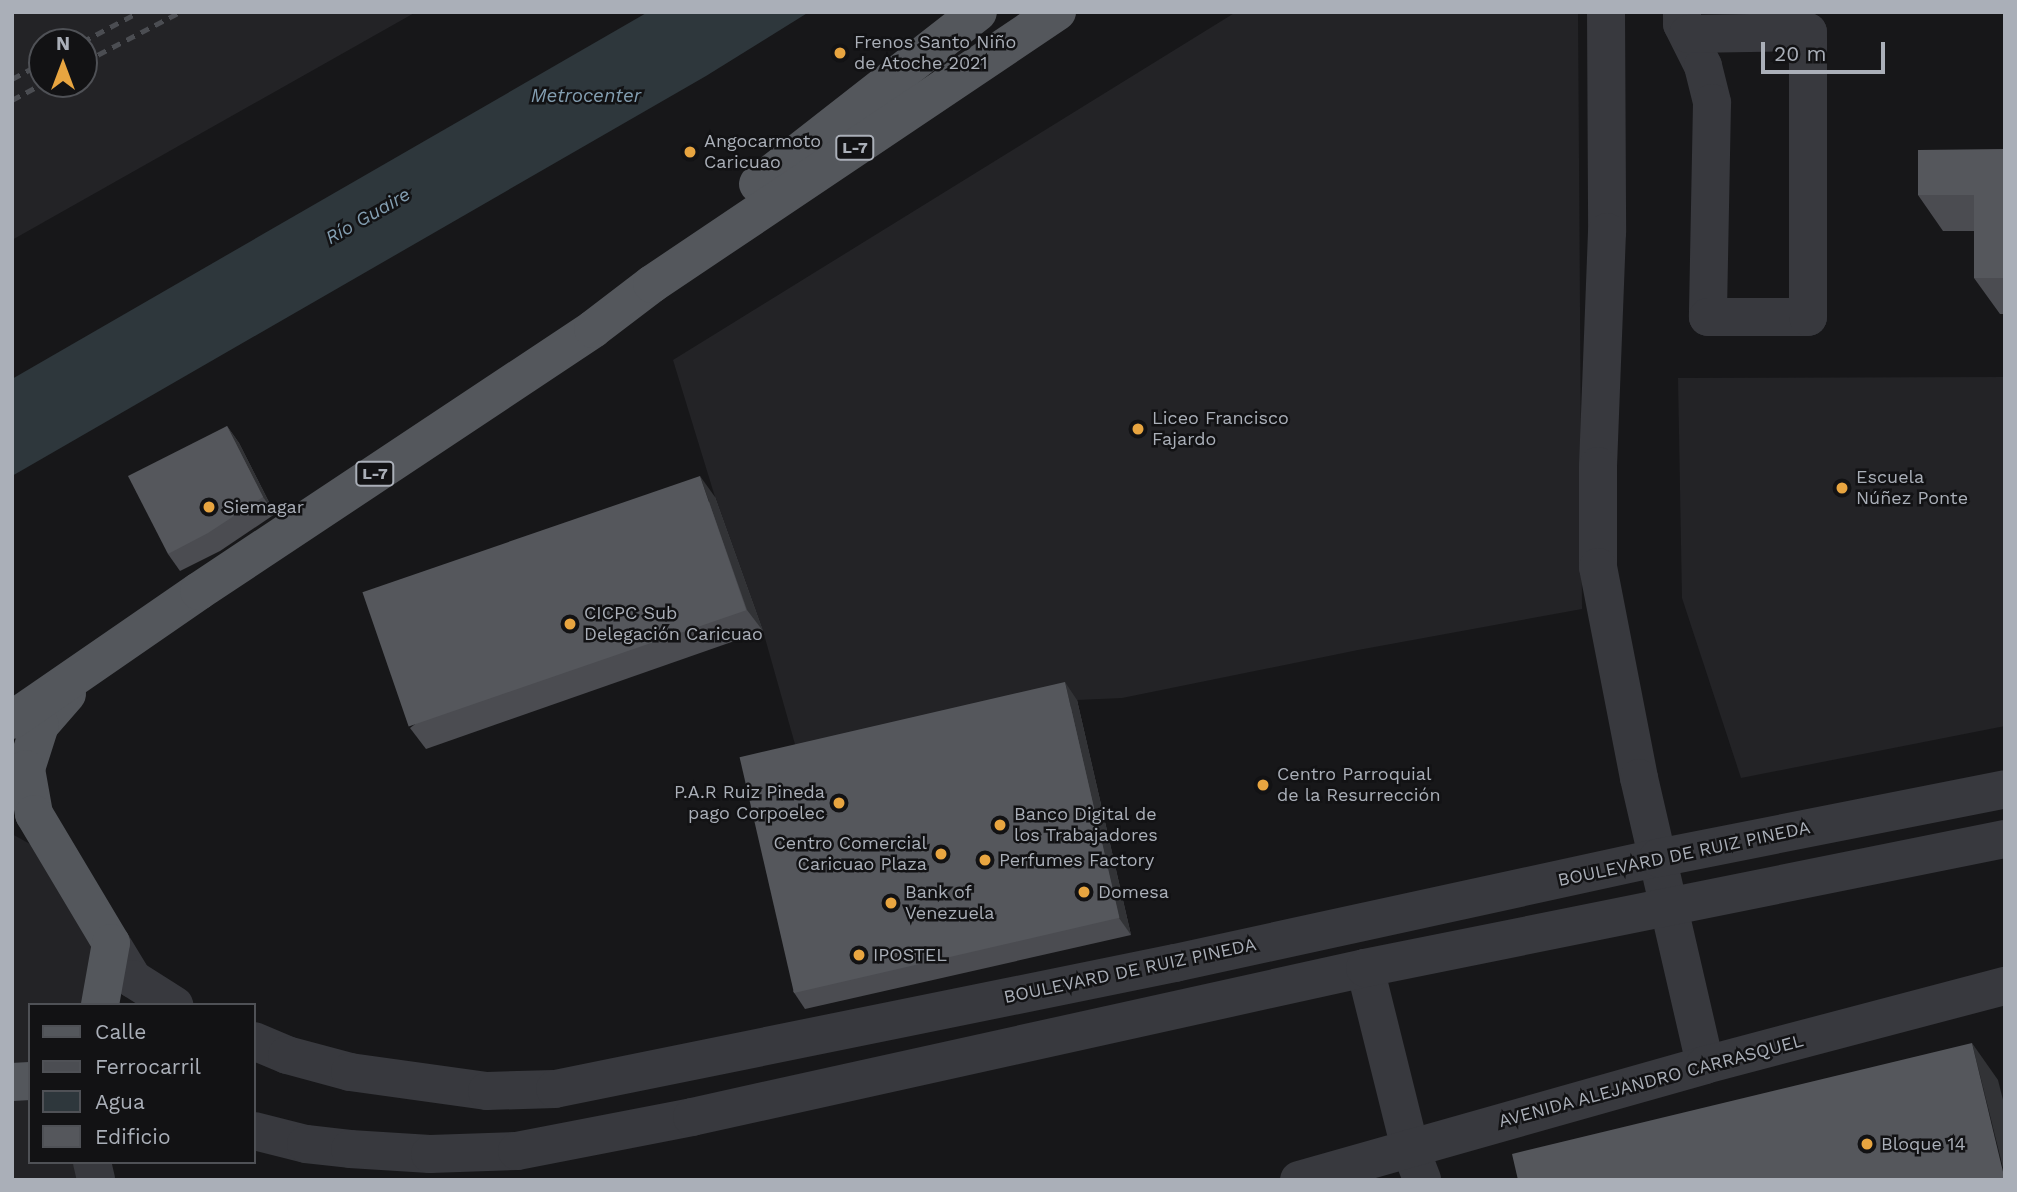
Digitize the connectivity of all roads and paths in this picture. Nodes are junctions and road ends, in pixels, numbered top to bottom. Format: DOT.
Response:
graph roads {
  1 [pos="978,12"];
  2 [pos="1057,12"];
  3 [pos="1606,12"];
  4 [pos="1685,23"];
  5 [pos="652,284"];
  6 [pos="97,661"];
  7 [pos="12,720"];
  8 [pos="2005,789"];
  9 [pos="12,835"];
  10 [pos="2005,839"];
  11 [pos="1658,858"];
  12 [pos="59,860"];
  13 [pos="1671,907"];
  14 [pos="111,943"];
  15 [pos="1365,968"];
  16 [pos="2005,986"];
  17 [pos="100,1003"];
  18 [pos="171,1003"];
  19 [pos="256,1042"];
  20 [pos="1705,1065"];
  21 [pos="256,1132"];
  22 [pos="1416,1164"];
  23 [pos="1298,1180"];
  1 -- 5 [label="main road, L-7"];
  2 -- 5 [label="main road, L-7"];
  3 -- 11 [label="street"];
  4 -- 4 [label="street"];
  5 -- 6 [label="main road, L-7"];
  6 -- 7 [label="main road, L-7"];
  6 -- 12 [label="main road, L-7"];
  8 -- 11 [label="street, BOULEVARD DE RUIZ PINEDA"];
  9 -- 12 [label="main road"];
  10 -- 13 [label="street"];
  11 -- 13 [label="street"];
  11 -- 19 [label="street, BOULEVARD DE RUIZ PINEDA"];
  12 -- 14 [label="main road"];
  13 -- 15 [label="street"];
  13 -- 20 [label="street"];
  14 -- 17 [label="main road"];
  14 -- 18 [label="street"];
  15 -- 21 [label="street"];
  15 -- 22 [label="street"];
  16 -- 20 [label="street, AVENIDA ALEJANDRO CARRASQUEL"];
  20 -- 22 [label="street, AVENIDA ALEJANDRO CARRASQUEL"];
  22 -- 23 [label="street, AVENIDA ALEJANDRO CARRASQUEL"];
}
